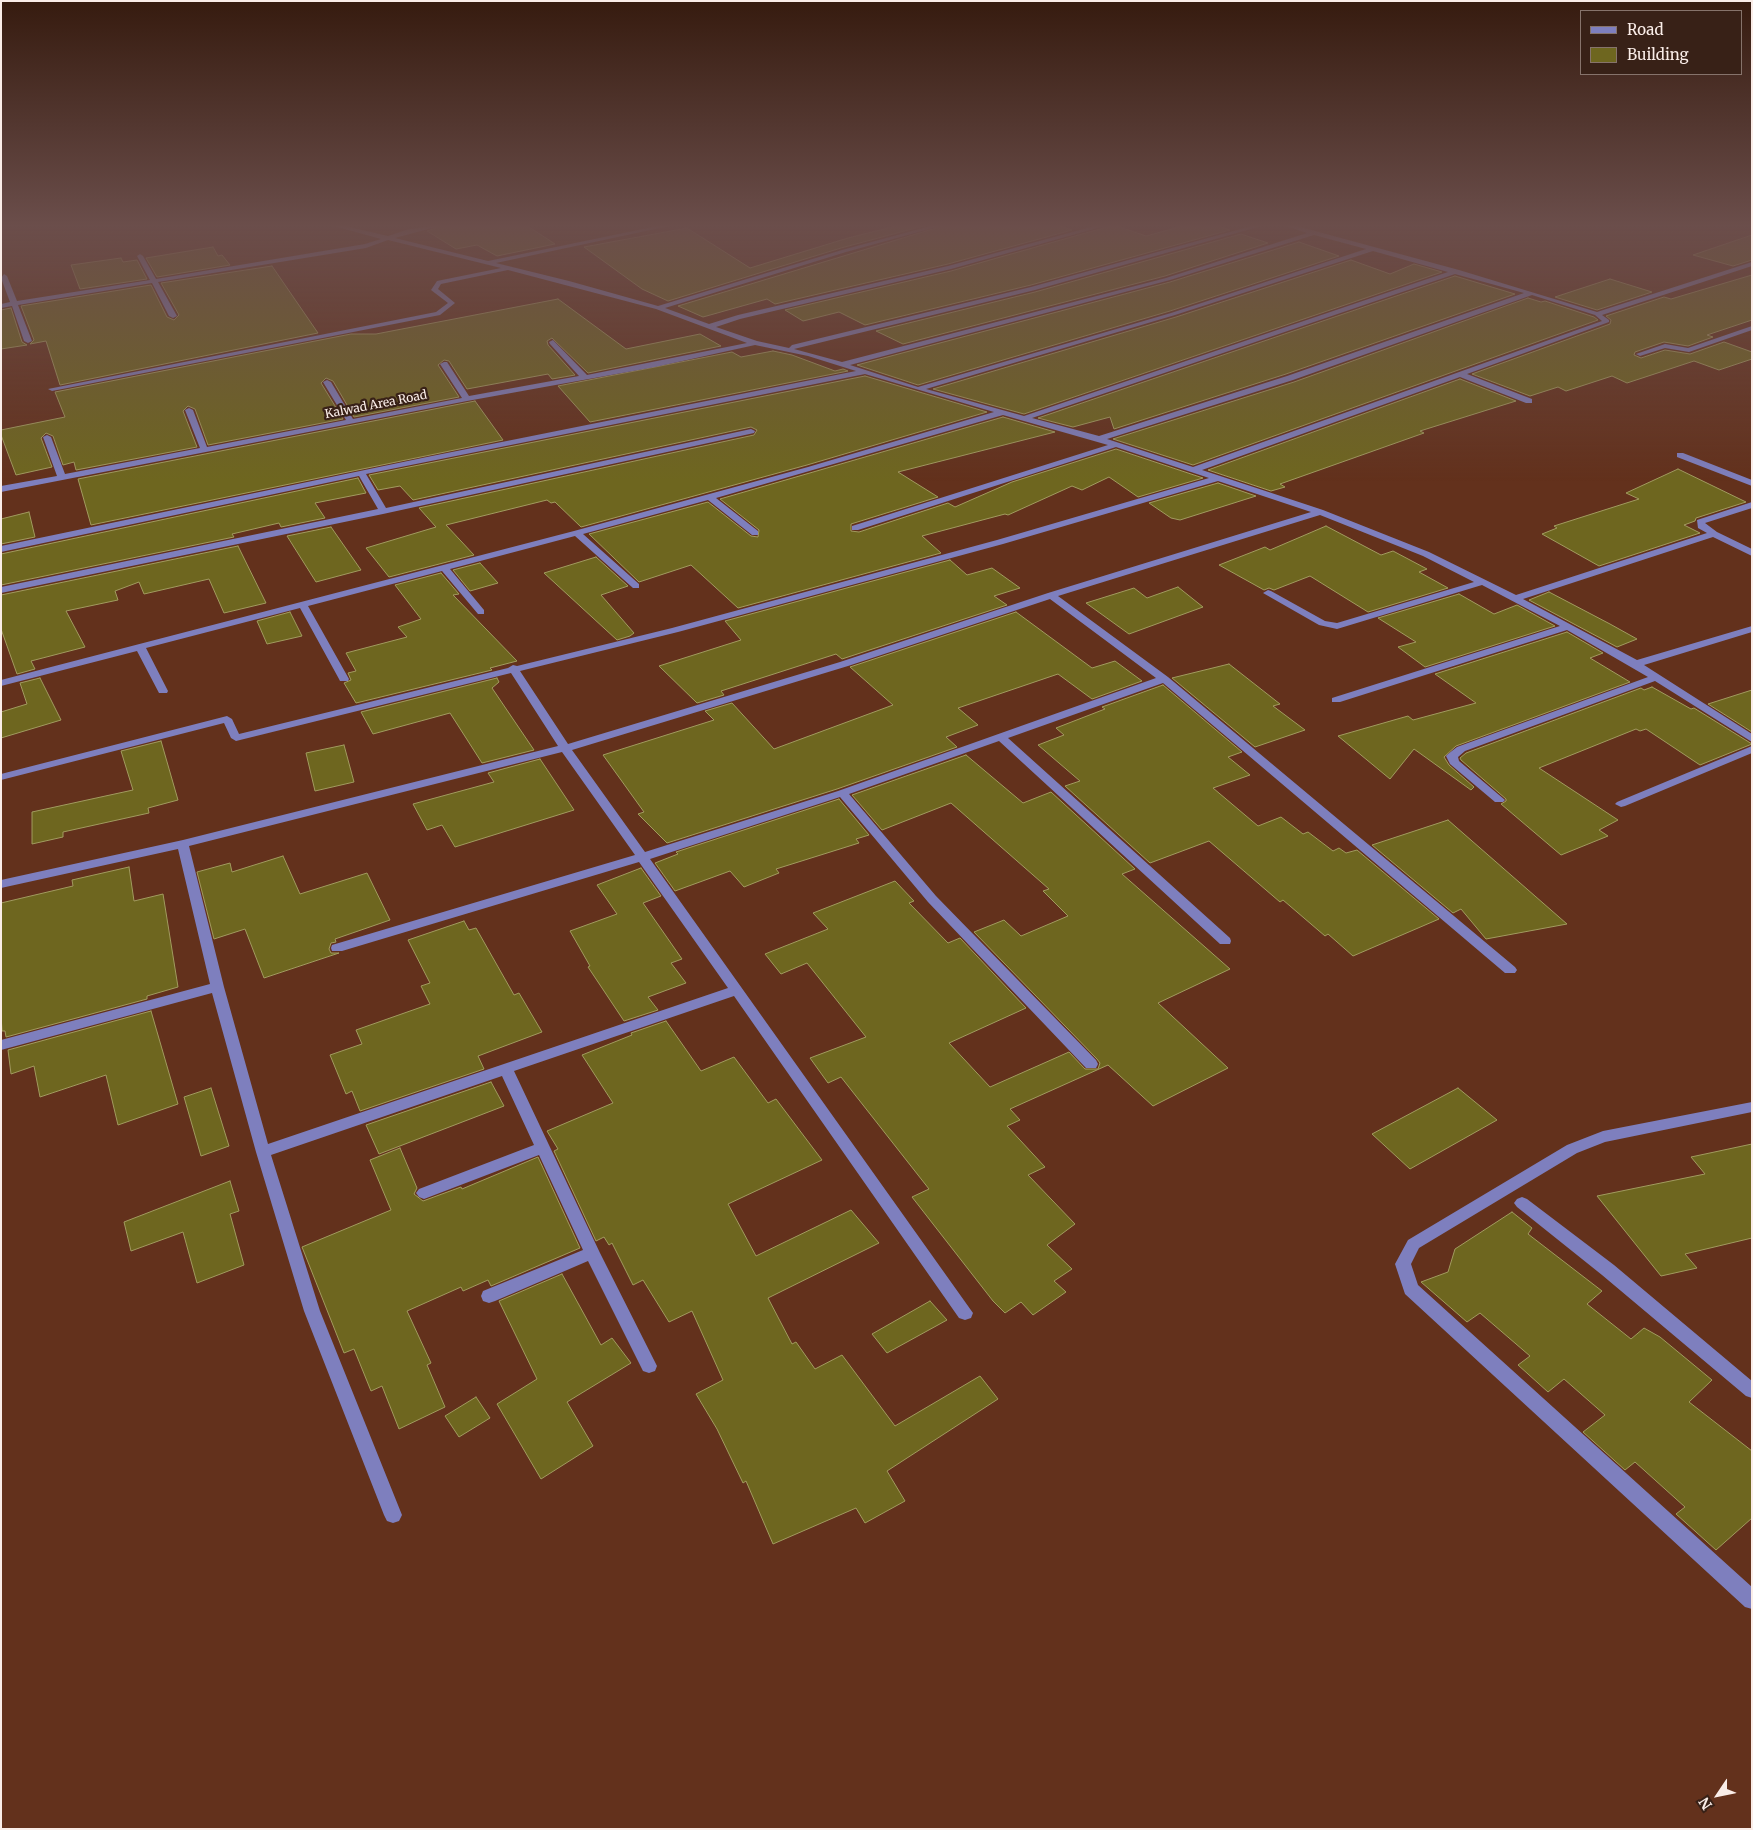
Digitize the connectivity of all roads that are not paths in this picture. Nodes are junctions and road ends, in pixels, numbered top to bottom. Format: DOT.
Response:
graph roads {
  1 [pos="16,310"];
  2 [pos="170,310"];
  3 [pos="443,310"];
  4 [pos="664,310"];
  5 [pos="767,310"];
  6 [pos="948,310"];
  7 [pos="1051,310"];
  8 [pos="1184,310"];
  9 [pos="1341,310"];
  10 [pos="1482,310"];
  11 [pos="1586,310"];
  12 [pos="1608,310"];
  13 [pos="1597,314"];
  14 [pos="173,316"];
  15 [pos="708,327"];
  16 [pos="1752,328"];
  17 [pos="28,341"];
  18 [pos="553,342"];
  19 [pos="755,343"];
  20 [pos="790,348"];
  21 [pos="1640,354"];
  22 [pos="444,364"];
  23 [pos="843,364"];
  24 [pos="866,371"];
  25 [pos="1462,375"];
  26 [pos="585,378"];
  27 [pos="327,382"];
  28 [pos="52,389"];
  29 [pos="918,389"];
  30 [pos="467,399"];
  31 [pos="1529,401"];
  32 [pos="189,410"];
  33 [pos="1004,412"];
  34 [pos="1024,418"];
  35 [pos="351,421"];
  36 [pos="751,431"];
  37 [pos="47,437"];
  38 [pos="1099,439"];
  39 [pos="1115,445"];
  40 [pos="204,449"];
  41 [pos="1680,454"];
  42 [pos="1191,471"];
  43 [pos="361,473"];
  44 [pos="62,477"];
  45 [pos="1215,479"];
  46 [pos="1752,483"];
  47 [pos="1,488"];
  48 [pos="709,496"];
  49 [pos="1752,505"];
  50 [pos="383,512"];
  51 [pos="1320,512"];
  52 [pos="856,528"];
  53 [pos="577,533"];
  54 [pos="755,533"];
  55 [pos="1714,534"];
  56 [pos="1,549"];
  57 [pos="1752,553"];
  58 [pos="444,568"];
  59 [pos="1483,582"];
  60 [pos="636,586"];
  61 [pos="1,590"];
  62 [pos="1268,593"];
  63 [pos="1051,595"];
  64 [pos="1515,598"];
  65 [pos="303,604"];
  66 [pos="481,612"];
  67 [pos="1568,627"];
  68 [pos="1752,629"];
  69 [pos="140,647"];
  70 [pos="1636,664"];
  71 [pos="513,668"];
  72 [pos="1657,677"];
  73 [pos="344,679"];
  74 [pos="1164,679"];
  75 [pos="1,682"];
  76 [pos="163,692"];
  77 [pos="1336,700"];
  78 [pos="1001,736"];
  79 [pos="1752,739"];
  80 [pos="565,748"];
  81 [pos="1752,749"];
  82 [pos="1,777"];
  83 [pos="842,793"];
  84 [pos="1499,800"];
  85 [pos="1621,804"];
  86 [pos="183,844"];
  87 [pos="643,857"];
  88 [pos="1,884"];
  89 [pos="1225,941"];
  90 [pos="338,948"];
  91 [pos="1510,970"];
  92 [pos="217,987"];
  93 [pos="737,990"];
  94 [pos="1,1045"];
  95 [pos="1091,1064"];
  96 [pos="506,1069"];
  97 [pos="1752,1107"];
  98 [pos="543,1148"];
  99 [pos="263,1152"];
  100 [pos="424,1193"];
  101 [pos="1522,1204"];
  102 [pos="592,1253"];
  103 [pos="489,1296"];
  104 [pos="965,1313"];
  105 [pos="649,1366"];
  106 [pos="1752,1391"];
  107 [pos="393,1515"];
  108 [pos="1752,1600"];
  1 -- 17 [label="street"];
  2 -- 14 [label="street"];
  3 -- 28 [label="street"];
  4 -- 15 [label="street"];
  5 -- 15 [label="street"];
  6 -- 20 [label="street"];
  7 -- 23 [label="street"];
  8 -- 29 [label="street"];
  9 -- 34 [label="street"];
  10 -- 38 [label="street"];
  11 -- 13 [label="street"];
  12 -- 13 [label="street"];
  13 -- 25 [label="street"];
  15 -- 19 [label="street"];
  16 -- 21 [label="street"];
  18 -- 26 [label="street"];
  19 -- 20 [label="street"];
  19 -- 26 [label="street, Kalwad Area Road"];
  20 -- 23 [label="street"];
  22 -- 30 [label="street"];
  23 -- 24 [label="street"];
  24 -- 29 [label="street"];
  24 -- 43 [label="street"];
  25 -- 31 [label="street"];
  25 -- 42 [label="street"];
  26 -- 30 [label="street, Kalwad Area Road"];
  27 -- 35 [label="street"];
  29 -- 33 [label="street"];
  30 -- 35 [label="street, Kalwad Area Road"];
  32 -- 40 [label="street"];
  33 -- 34 [label="street"];
  33 -- 48 [label="street"];
  34 -- 38 [label="street"];
  35 -- 40 [label="street, Kalwad Area Road"];
  36 -- 50 [label="street"];
  37 -- 44 [label="street"];
  38 -- 39 [label="street"];
  39 -- 42 [label="street"];
  39 -- 52 [label="street"];
  40 -- 44 [label="street, Kalwad Area Road"];
  41 -- 46 [label="street"];
  42 -- 45 [label="street"];
  43 -- 50 [label="street"];
  43 -- 56 [label="street"];
  44 -- 47 [label="street, Kalwad Area Road"];
  45 -- 51 [label="street"];
  45 -- 71 [label="street"];
  48 -- 53 [label="street"];
  48 -- 54 [label="street"];
  49 -- 55 [label="street"];
  50 -- 61 [label="street"];
  51 -- 59 [label="street"];
  51 -- 63 [label="street"];
  53 -- 58 [label="street"];
  53 -- 60 [label="street"];
  55 -- 57 [label="street"];
  55 -- 64 [label="street"];
  58 -- 65 [label="street"];
  58 -- 66 [label="street"];
  59 -- 62 [label="street"];
  59 -- 64 [label="street"];
  63 -- 74 [label="street"];
  63 -- 80 [label="street"];
  64 -- 67 [label="street"];
  65 -- 69 [label="street"];
  65 -- 73 [label="street"];
  67 -- 70 [label="street"];
  67 -- 77 [label="street"];
  68 -- 70 [label="street"];
  69 -- 75 [label="street"];
  69 -- 76 [label="street"];
  70 -- 72 [label="street"];
  71 -- 80 [label="street"];
  71 -- 82 [label="street"];
  72 -- 79 [label="street"];
  72 -- 84 [label="street"];
  74 -- 78 [label="street"];
  74 -- 91 [label="street"];
  78 -- 83 [label="street"];
  78 -- 89 [label="street"];
  80 -- 86 [label="street"];
  80 -- 87 [label="street"];
  81 -- 85 [label="street"];
  83 -- 87 [label="street"];
  83 -- 95 [label="street"];
  86 -- 88 [label="street"];
  86 -- 92 [label="street"];
  87 -- 90 [label="street"];
  87 -- 93 [label="street"];
  92 -- 94 [label="street"];
  92 -- 99 [label="street"];
  93 -- 96 [label="street"];
  93 -- 104 [label="street"];
  96 -- 98 [label="street"];
  96 -- 99 [label="street"];
  97 -- 108 [label="street"];
  98 -- 100 [label="street"];
  98 -- 102 [label="street"];
  99 -- 107 [label="street"];
  101 -- 106 [label="street"];
  102 -- 103 [label="street"];
  102 -- 105 [label="street"];
}
